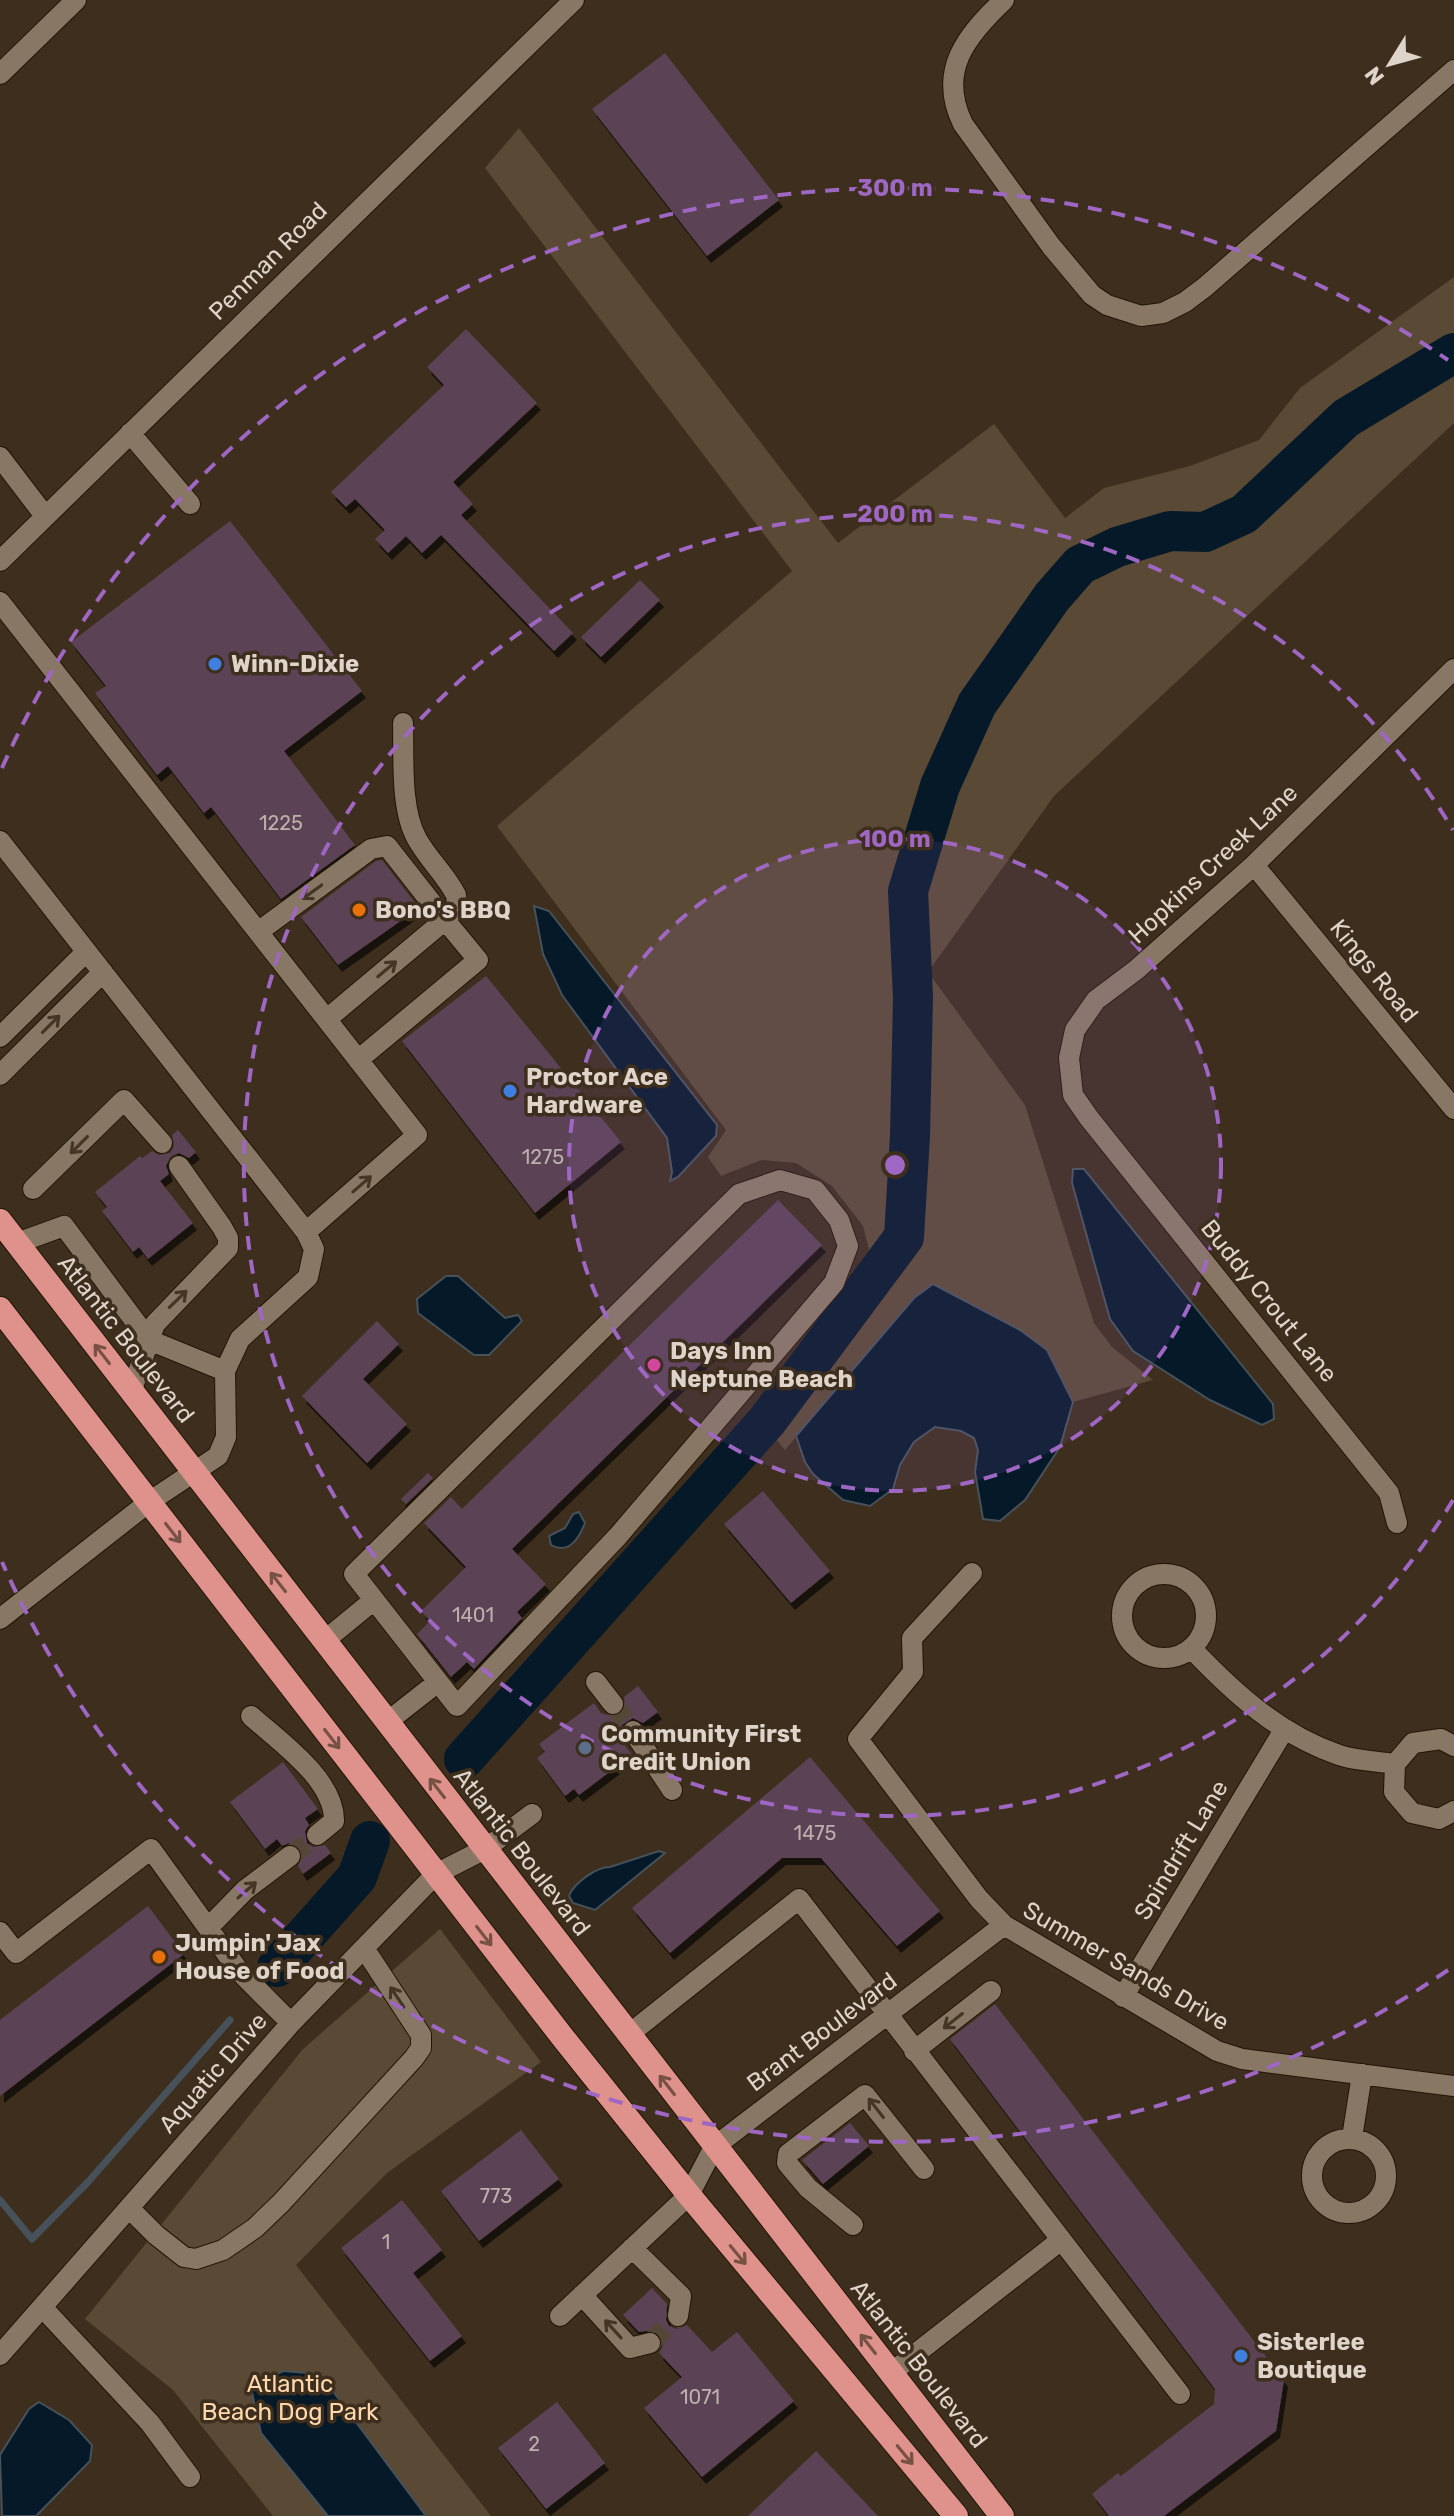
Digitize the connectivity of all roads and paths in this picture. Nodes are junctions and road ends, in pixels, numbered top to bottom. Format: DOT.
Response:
graph roads {
  1 [pos="76,0"];
  2 [pos="574,0"];
  3 [pos="1004,0"];
  4 [pos="1454,70"];
  5 [pos="0,74"];
  6 [pos="130,433"];
  7 [pos="0,457"];
  8 [pos="190,504"];
  9 [pos="45,516"];
  10 [pos="0,561"];
  11 [pos="0,602"];
  12 [pos="1454,669"];
  13 [pos="403,723"];
  14 [pos="0,841"];
  15 [pos="1254,865"];
  16 [pos="445,920"];
  17 [pos="258,932"];
  18 [pos="86,952"];
  19 [pos="103,972"];
  20 [pos="327,1019"];
  21 [pos="0,1037"];
  22 [pos="358,1060"];
  23 [pos="0,1075"];
  24 [pos="1454,1109"];
  25 [pos="1089,1118"];
  26 [pos="162,1143"];
  27 [pos="179,1166"];
  28 [pos="33,1189"];
  29 [pos="0,1221"];
  30 [pos="306,1232"];
  31 [pos="17,1243"];
  32 [pos="0,1309"];
  33 [pos="149,1340"];
  34 [pos="225,1371"];
  35 [pos="131,1392"];
  36 [pos="194,1473"];
  37 [pos="149,1502"];
  38 [pos="1397,1523"];
  39 [pos="972,1573"];
  40 [pos="374,1600"];
  41 [pos="0,1619"];
  42 [pos="324,1641"];
  43 [pos="1193,1650"];
  44 [pos="438,1682"];
  45 [pos="596,1682"];
  46 [pos="613,1704"];
  47 [pos="251,1716"];
  48 [pos="387,1722"];
  49 [pos="1284,1730"];
  50 [pos="633,1731"];
  51 [pos="1454,1746"];
  52 [pos="1395,1764"];
  53 [pos="672,1790"];
  54 [pos="1454,1811"];
  55 [pos="532,1814"];
  56 [pos="317,1835"];
  57 [pos="485,1849"];
  58 [pos="290,1856"];
  59 [pos="436,1874"];
  60 [pos="1004,1925"];
  61 [pos="208,1928"];
  62 [pos="0,1932"];
  63 [pos="364,1948"];
  64 [pos="991,1991"];
  65 [pos="1123,1997"];
  66 [pos="886,2015"];
  67 [pos="291,2023"];
  68 [pos="628,2035"];
  69 [pos="914,2051"];
  70 [pos="1362,2074"];
  71 [pos="1454,2086"];
  72 [pos="1352,2138"];
  73 [pos="714,2147"];
  74 [pos="924,2169"];
  75 [pos="689,2195"];
  76 [pos="129,2208"];
  77 [pos="853,2225"];
  78 [pos="1061,2240"];
  79 [pos="632,2248"];
  80 [pos="582,2295"];
  81 [pos="42,2307"];
  82 [pos="560,2316"];
  83 [pos="678,2316"];
  84 [pos="650,2343"];
  85 [pos="0,2355"];
  86 [pos="891,2373"];
  87 [pos="1180,2394"];
  88 [pos="190,2477"];
  89 [pos="950,2510"];
  90 [pos="1002,2516"];
  1 -- 5 [label="street"];
  2 -- 6 [label="street, Penman Road"];
  3 -- 4 [label="street"];
  6 -- 8 [label="street"];
  6 -- 9 [label="street, Penman Road"];
  7 -- 9 [label="street"];
  9 -- 10 [label="street, Penman Road"];
  11 -- 17 [label="street"];
  12 -- 15 [label="street, Hopkins Creek Lane"];
  13 -- 16 [label="street"];
  14 -- 18 [label="street"];
  15 -- 24 [label="street, Kings Road"];
  15 -- 25 [label="street, Hopkins Creek Lane"];
  16 -- 17 [label="street, one-way"];
  20 -- 16 [label="street, one-way"];
  16 -- 22 [label="street"];
  17 -- 20 [label="street"];
  18 -- 19 [label="street"];
  18 -- 21 [label="street"];
  23 -- 19 [label="street, one-way"];
  19 -- 30 [label="street"];
  20 -- 22 [label="street"];
  30 -- 22 [label="street, one-way"];
  25 -- 38 [label="street, Buddy Crout Lane"];
  26 -- 28 [label="street, one-way"];
  33 -- 27 [label="street, one-way"];
  29 -- 31 [label="highway, Atlantic Boulevard"];
  30 -- 34 [label="street"];
  31 -- 33 [label="street"];
  35 -- 31 [label="highway, Atlantic Boulevard, one-way"];
  32 -- 37 [label="highway"];
  33 -- 34 [label="street"];
  33 -- 35 [label="street"];
  34 -- 36 [label="street"];
  35 -- 36 [label="highway, Atlantic Boulevard"];
  36 -- 37 [label="street"];
  42 -- 36 [label="highway, Atlantic Boulevard, one-way"];
  37 -- 41 [label="street"];
  37 -- 59 [label="highway, one-way"];
  39 -- 60 [label="street, Summer Sands Drive"];
  40 -- 42 [label="street"];
  40 -- 44 [label="street"];
  40 -- 44 [label="street"];
  42 -- 48 [label="highway, Atlantic Boulevard"];
  43 -- 43 [label="street"];
  43 -- 49 [label="street"];
  44 -- 48 [label="street"];
  45 -- 46 [label="street"];
  47 -- 56 [label="street"];
  57 -- 48 [label="highway, Atlantic Boulevard, one-way"];
  49 -- 52 [label="street"];
  49 -- 65 [label="street, Spindrift Lane"];
  50 -- 53 [label="street"];
  51 -- 52 [label="street"];
  52 -- 54 [label="street"];
  55 -- 57 [label="street, Aquatic Drive"];
  57 -- 59 [label="street, Aquatic Drive"];
  57 -- 68 [label="highway, Atlantic Boulevard"];
  61 -- 58 [label="street, one-way"];
  59 -- 63 [label="street, Aquatic Drive"];
  59 -- 75 [label="highway, one-way"];
  60 -- 65 [label="street, Summer Sands Drive"];
  60 -- 66 [label="street, Brant Boulevard"];
  61 -- 62 [label="street"];
  61 -- 67 [label="street"];
  63 -- 67 [label="street, Aquatic Drive"];
  76 -- 63 [label="street, one-way"];
  64 -- 69 [label="street, one-way"];
  65 -- 70 [label="street, Summer Sands Drive"];
  66 -- 68 [label="street"];
  66 -- 69 [label="street"];
  66 -- 73 [label="street, Brant Boulevard"];
  67 -- 76 [label="street, Aquatic Drive"];
  73 -- 68 [label="highway, Atlantic Boulevard, one-way"];
  69 -- 78 [label="street"];
  70 -- 71 [label="street, Summer Sands Drive"];
  70 -- 72 [label="street"];
  73 -- 75 [label="street, Brant Boulevard"];
  86 -- 73 [label="highway, Atlantic Boulevard, one-way"];
  74 -- 77 [label="street, one-way"];
  75 -- 79 [label="street, Brant Boulevard"];
  75 -- 89 [label="highway, one-way"];
  76 -- 81 [label="street, Aquatic Drive"];
  78 -- 86 [label="street"];
  78 -- 87 [label="street"];
  79 -- 80 [label="street, Brant Boulevard"];
  79 -- 83 [label="street"];
  80 -- 82 [label="street, Brant Boulevard"];
  84 -- 80 [label="street, one-way"];
  81 -- 85 [label="street, Aquatic Drive"];
  81 -- 88 [label="street"];
  86 -- 90 [label="highway, Atlantic Boulevard"];
}
